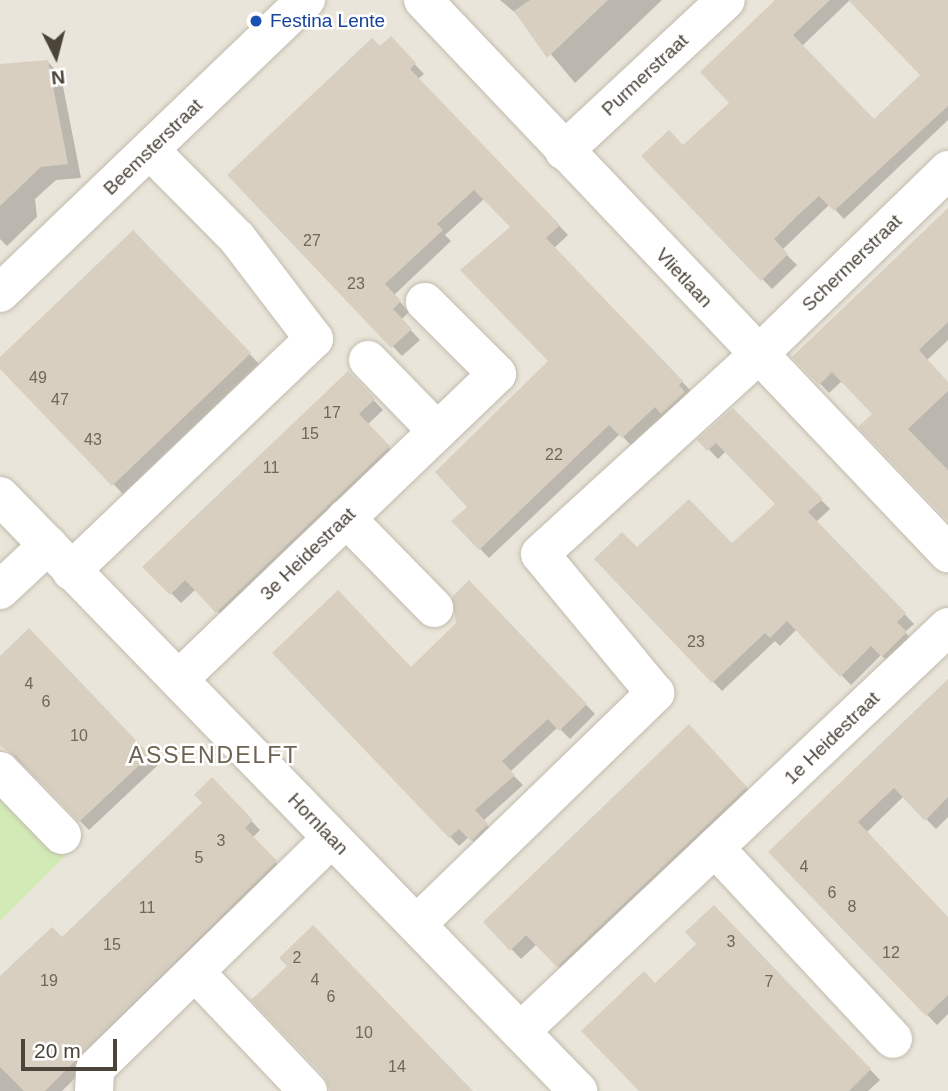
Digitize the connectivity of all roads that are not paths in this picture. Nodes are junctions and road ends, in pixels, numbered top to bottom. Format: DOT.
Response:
graph roads {
  1 [pos="306,0"];
  2 [pos="423,0"];
  3 [pos="726,0"];
  4 [pos="151,151"];
  5 [pos="564,151"];
  6 [pos="948,170"];
  7 [pos="0,293"];
  8 [pos="425,302"];
  9 [pos="757,356"];
  10 [pos="368,360"];
  11 [pos="437,431"];
  12 [pos="0,496"];
  13 [pos="346,518"];
  14 [pos="948,554"];
  15 [pos="60,558"];
  16 [pos="0,590"];
  17 [pos="434,608"];
  18 [pos="948,627"];
  19 [pos="180,678"];
  20 [pos="0,771"];
  21 [pos="62,835"];
  22 [pos="331,839"];
  23 [pos="715,848"];
  24 [pos="417,924"];
  25 [pos="195,972"];
  26 [pos="521,1031"];
  27 [pos="893,1039"];
  28 [pos="94,1091"];
  29 [pos="308,1091"];
  30 [pos="578,1091"];
  1 -- 4 [label="street, Beemsterstraat"];
  2 -- 5 [label="street, Vlietlaan"];
  3 -- 5 [label="street, Purmerstraat"];
  4 -- 7 [label="street, Beemsterstraat"];
  4 -- 15 [label="street"];
  5 -- 9 [label="street, Vlietlaan"];
  6 -- 9 [label="street, Schermerstraat"];
  8 -- 11 [label="street, 3e Heidestraat"];
  9 -- 14 [label="street, Vlietlaan"];
  9 -- 24 [label="street, Schermerstraat"];
  10 -- 11 [label="street"];
  11 -- 13 [label="street, 3e Heidestraat"];
  12 -- 15 [label="street, Hornlaan"];
  13 -- 17 [label="street"];
  13 -- 19 [label="street, 3e Heidestraat"];
  15 -- 16 [label="street"];
  15 -- 19 [label="street, Hornlaan"];
  18 -- 23 [label="street, 1e Heidestraat"];
  19 -- 22 [label="street, Hornlaan"];
  20 -- 21 [label="street"];
  22 -- 24 [label="street, Hornlaan"];
  22 -- 25 [label="street"];
  23 -- 26 [label="street, 1e Heidestraat"];
  23 -- 27 [label="street"];
  24 -- 26 [label="street, Hornlaan"];
  25 -- 28 [label="street"];
  25 -- 29 [label="street"];
  26 -- 30 [label="street, Hornlaan"];
}
